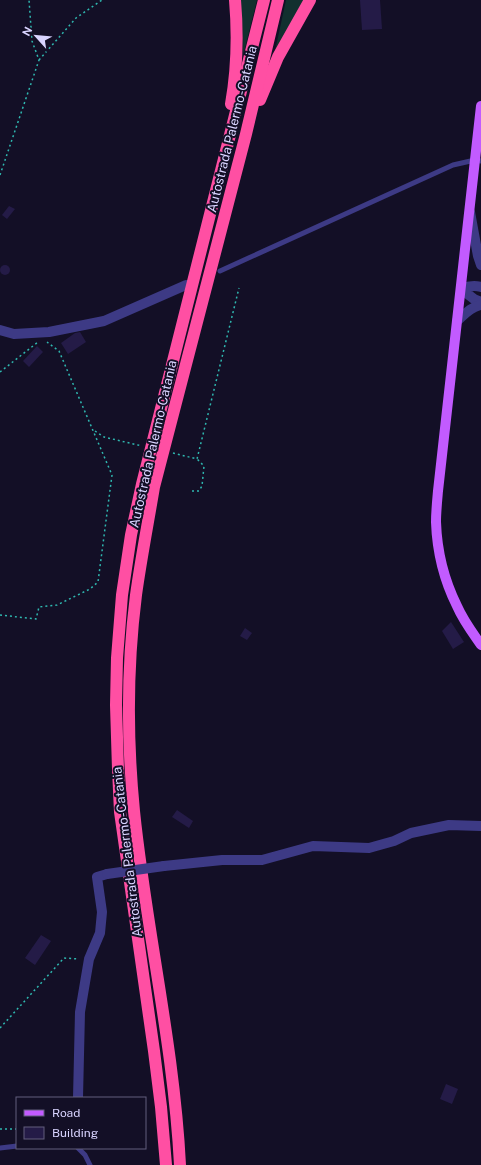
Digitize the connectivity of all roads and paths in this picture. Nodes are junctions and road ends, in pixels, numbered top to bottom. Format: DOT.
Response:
graph roads {
  1 [pos="29,0"];
  2 [pos="102,0"];
  3 [pos="235,0"];
  4 [pos="264,0"];
  5 [pos="278,0"];
  6 [pos="310,0"];
  7 [pos="39,60"];
  8 [pos="481,106"];
  9 [pos="246,134"];
  10 [pos="478,161"];
  11 [pos="0,175"];
  12 [pos="470,210"];
  13 [pos="481,265"];
  14 [pos="197,266"];
  15 [pos="220,271"];
  16 [pos="186,285"];
  17 [pos="239,288"];
  18 [pos="481,288"];
  19 [pos="461,289"];
  20 [pos="481,303"];
  21 [pos="457,321"];
  22 [pos="0,330"];
  23 [pos="0,372"];
  24 [pos="93,430"];
  25 [pos="142,446"];
  26 [pos="173,454"];
  27 [pos="197,459"];
  28 [pos="192,491"];
  29 [pos="0,615"];
  30 [pos="481,645"];
  31 [pos="481,826"];
  32 [pos="89,959"];
  33 [pos="0,1028"];
  34 [pos="78,1097"];
  35 [pos="161,1107"];
  36 [pos="0,1129"];
  37 [pos="16,1129"];
  38 [pos="16,1146"];
  39 [pos="0,1148"];
  40 [pos="79,1149"];
  41 [pos="182,1160"];
  42 [pos="90,1165"];
  43 [pos="161,1165"];
  44 [pos="166,1165"];
  1 -- 7 [label="path"];
  2 -- 7 [label="path"];
  3 -- 14 [label="highway"];
  4 -- 14 [label="highway, Autostrada Palermo-Catania"];
  5 -- 9 [label="highway, Autostrada Palermo-Catania"];
  6 -- 9 [label="highway"];
  7 -- 11 [label="path"];
  8 -- 10 [label="main road"];
  9 -- 41 [label="highway, Autostrada Palermo-Catania"];
  10 -- 12 [label="main road"];
  10 -- 15 [label="lane"];
  12 -- 13 [label="street"];
  12 -- 19 [label="main road"];
  14 -- 35 [label="highway, Autostrada Palermo-Catania"];
  16 -- 22 [label="street"];
  17 -- 27 [label="path"];
  18 -- 19 [label="street"];
  19 -- 20 [label="street"];
  19 -- 21 [label="main road"];
  20 -- 21 [label="street"];
  21 -- 30 [label="main road"];
  23 -- 24 [label="path"];
  24 -- 25 [label="path"];
  24 -- 29 [label="path"];
  26 -- 27 [label="path"];
  27 -- 28 [label="path"];
  31 -- 32 [label="street, bridge"];
  32 -- 33 [label="path"];
  32 -- 34 [label="street"];
  35 -- 43 [label="lane"];
  35 -- 44 [label="highway, Autostrada Palermo-Catania"];
  36 -- 37 [label="path"];
  38 -- 39 [label="lane"];
  40 -- 42 [label="lane"];
}
